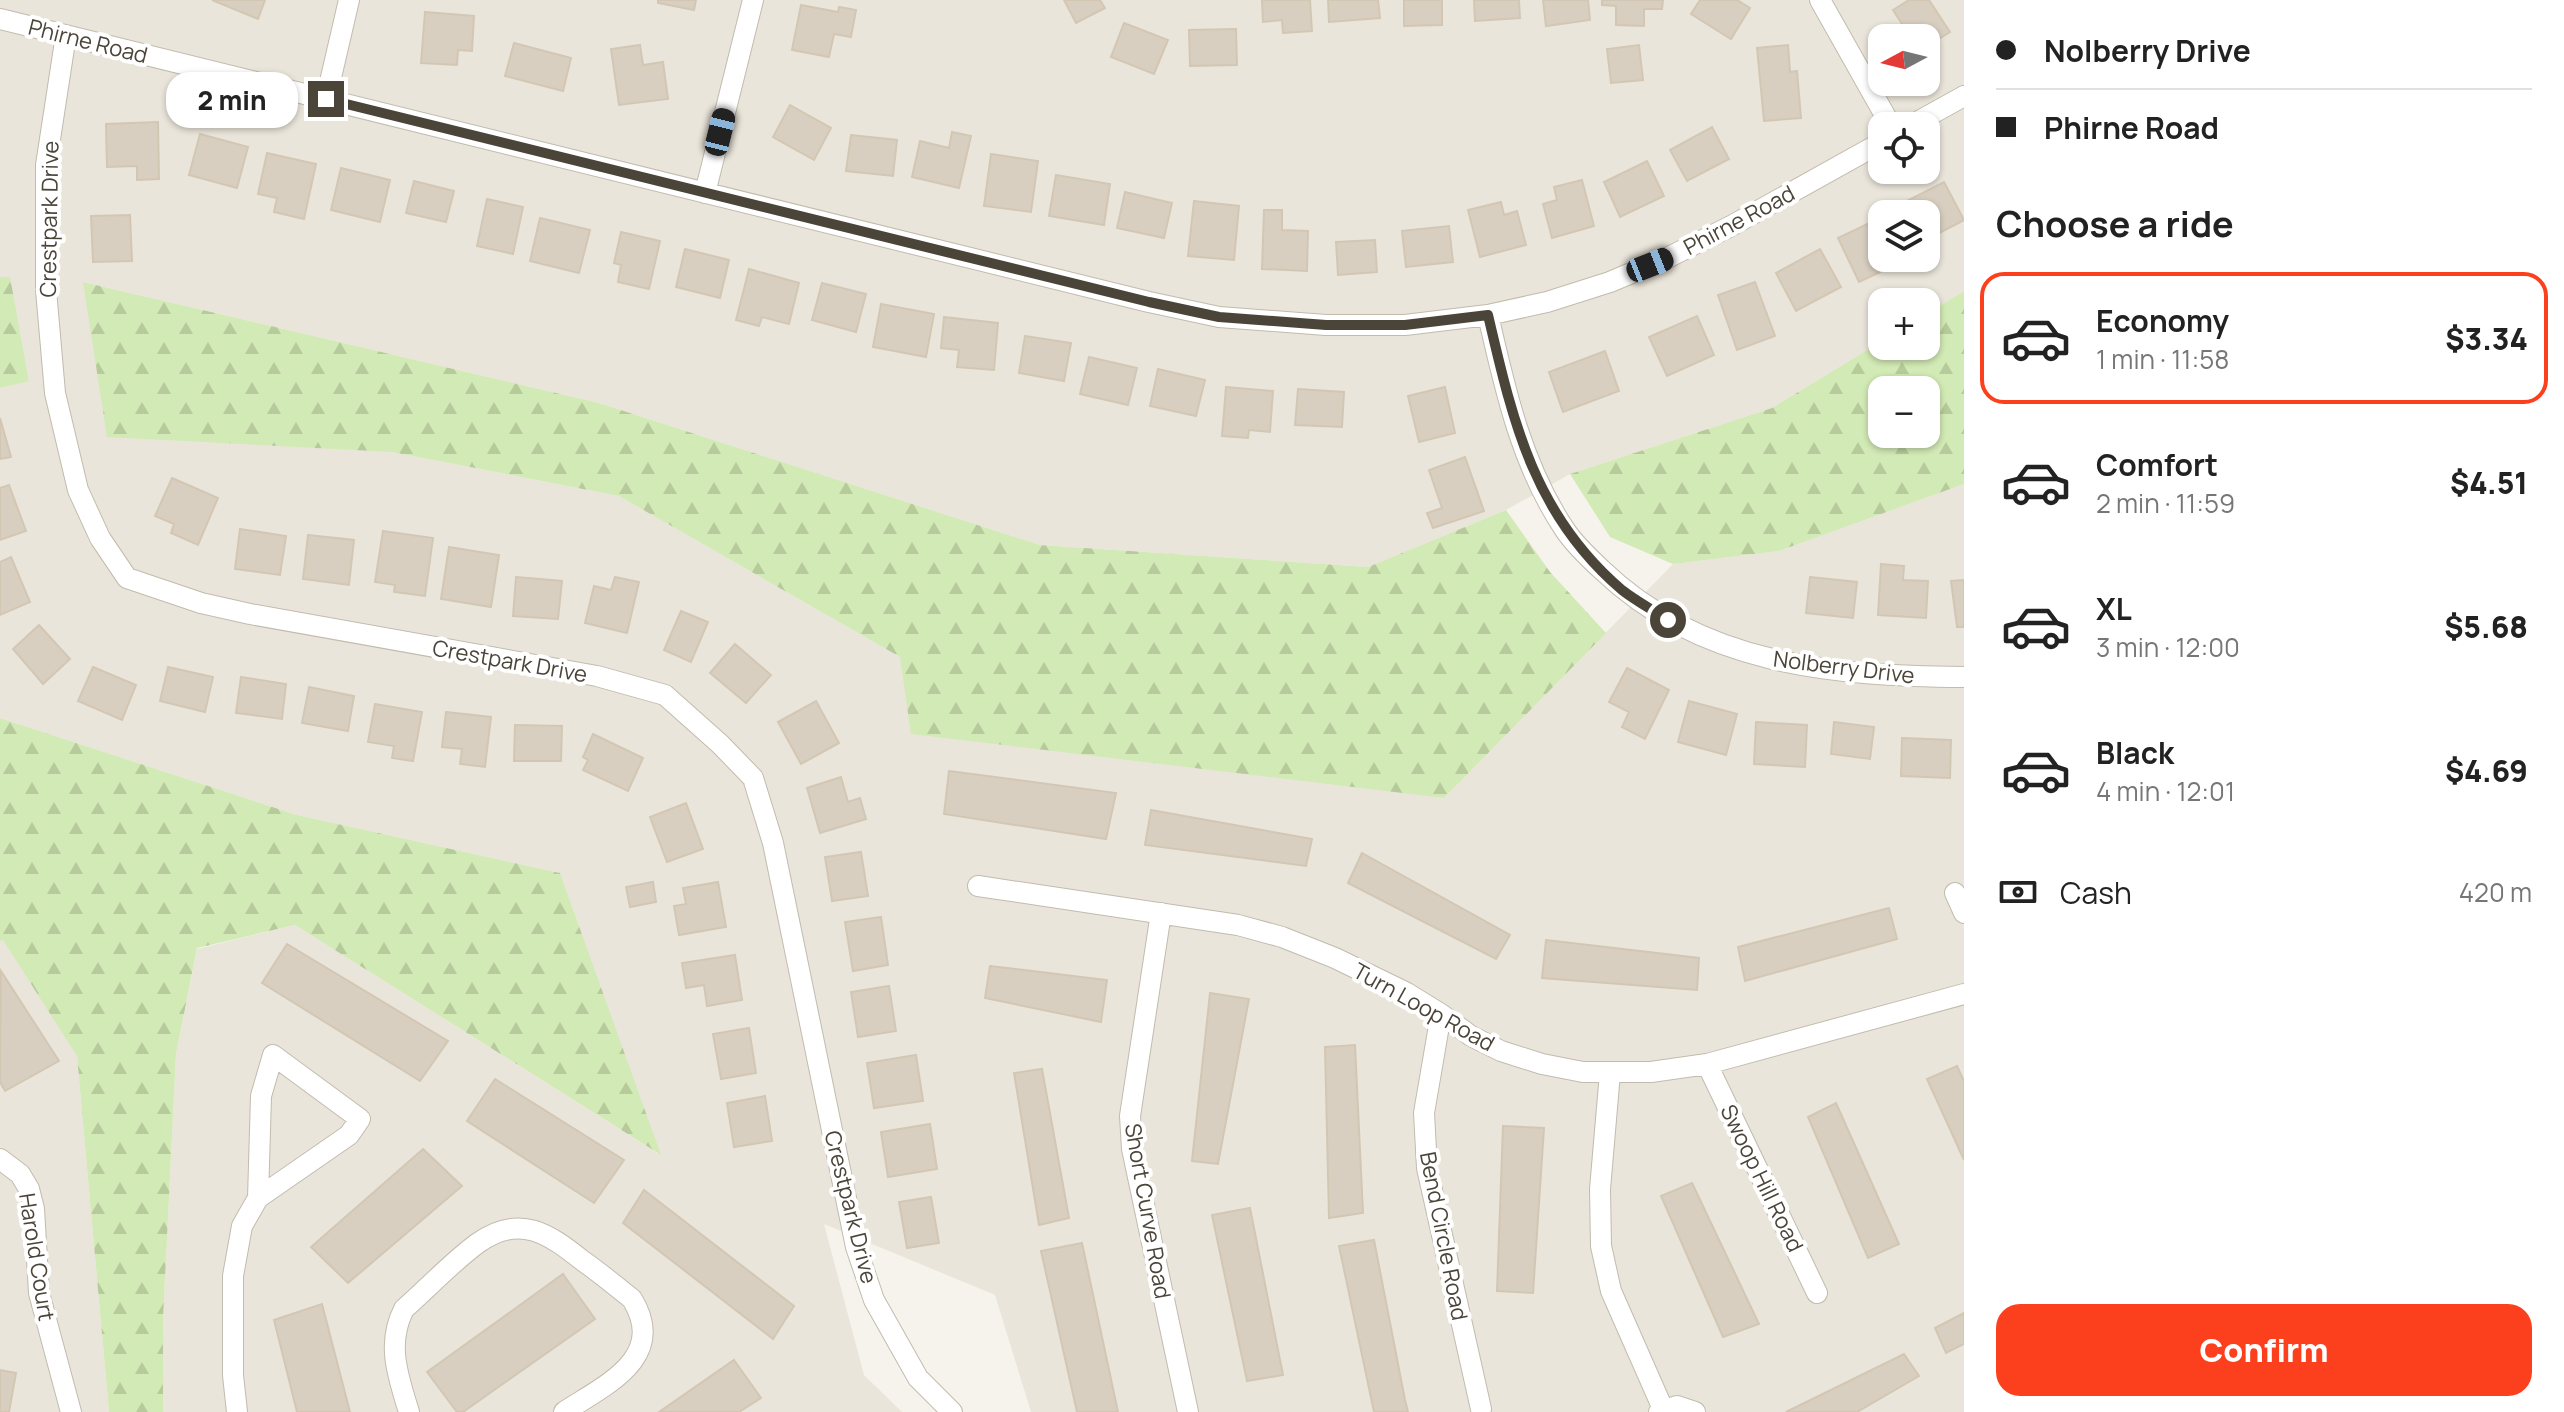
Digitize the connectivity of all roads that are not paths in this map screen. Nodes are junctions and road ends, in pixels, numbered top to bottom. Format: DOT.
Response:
graph roads {
  1 [pos="349,0"];
  2 [pos="753,0"];
  3 [pos="1820,0"];
  4 [pos="0,19"];
  5 [pos="66,35"];
  6 [pos="1964,96"];
  7 [pos="326,99"];
  8 [pos="1883,112"];
  9 [pos="1935,112"];
  10 [pos="1868,150"];
  11 [pos="705,193"];
  12 [pos="1488,315"];
  13 [pos="1964,677"];
  14 [pos="978,886"];
  15 [pos="1955,893"];
  16 [pos="1161,913"];
  17 [pos="1964,913"];
  18 [pos="1964,994"];
  19 [pos="1441,1014"];
  20 [pos="1707,1064"];
  21 [pos="1610,1073"];
  22 [pos="0,1159"];
  23 [pos="258,1198"];
  24 [pos="1817,1293"];
  25 [pos="1481,1409"];
  26 [pos="1661,1410"];
  27 [pos="71,1412"];
  28 [pos="237,1412"];
  29 [pos="409,1412"];
  30 [pos="564,1412"];
  31 [pos="952,1412"];
  32 [pos="1188,1412"];
  33 [pos="1695,1412"];
  1 -- 7 [label="street"];
  2 -- 11 [label="street"];
  3 -- 8 [label="street"];
  4 -- 5 [label="street, Phirne Road"];
  5 -- 7 [label="street, Phirne Road"];
  5 -- 31 [label="street, Crestpark Drive"];
  6 -- 9 [label="street"];
  7 -- 11 [label="street, Phirne Road"];
  10 -- 12 [label="street, Phirne Road"];
  11 -- 12 [label="street, Phirne Road"];
  12 -- 13 [label="street, Nolberry Drive"];
  14 -- 16 [label="street, Turn Loop Road"];
  15 -- 17 [label="street"];
  16 -- 19 [label="street, Turn Loop Road"];
  16 -- 32 [label="street, Short Curve Road"];
  18 -- 20 [label="street, Turn Loop Road"];
  19 -- 21 [label="street, Turn Loop Road"];
  19 -- 25 [label="street, Bend Circle Road"];
  20 -- 21 [label="street, Turn Loop Road"];
  20 -- 24 [label="street, Swoop Hill Road"];
  21 -- 26 [label="street"];
  22 -- 27 [label="street, Harold Court"];
  23 -- 23 [label="street"];
  23 -- 28 [label="street"];
  26 -- 33 [label="street"];
  29 -- 30 [label="street"];
}
